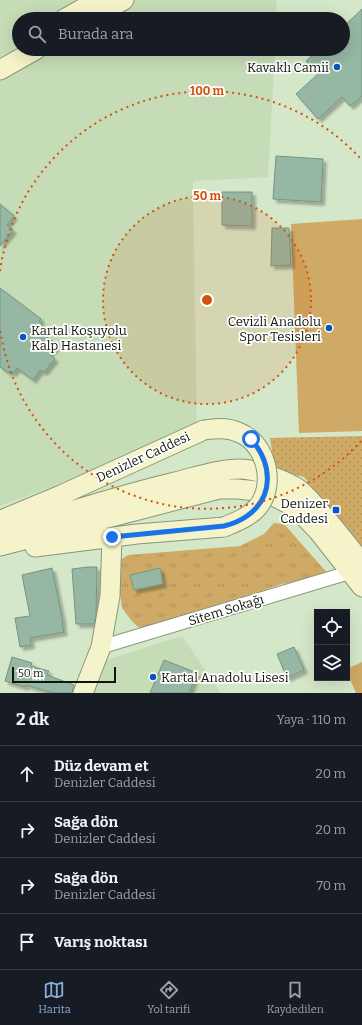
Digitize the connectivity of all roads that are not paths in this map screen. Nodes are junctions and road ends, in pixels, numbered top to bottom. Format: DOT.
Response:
graph roads {
  1 [pos="98,0"];
  2 [pos="124,0"];
  3 [pos="77,12"];
  4 [pos="103,12"];
  5 [pos="12,48"];
  6 [pos="0,55"];
  7 [pos="25,56"];
  8 [pos="0,70"];
  9 [pos="0,520"];
  10 [pos="0,530"];
  11 [pos="112,537"];
  12 [pos="0,546"];
  13 [pos="0,552"];
  14 [pos="358,574"];
  15 [pos="101,647"];
  16 [pos="83,693"];
  1 -- 3 [label="main road"];
  2 -- 4 [label="main road"];
  5 -- 6 [label="main road"];
  7 -- 8 [label="main road"];
  9 -- 11 [label="main road, Denizler Caddesi, bridge"];
  10 -- 14 [label="main road, Denizler Caddesi"];
  11 -- 13 [label="main road, Denizler Caddesi"];
  11 -- 15 [label="main road"];
  12 -- 14 [label="main road"];
  14 -- 15 [label="street, Sitem Sokağı"];
  15 -- 16 [label="main road"];
}
